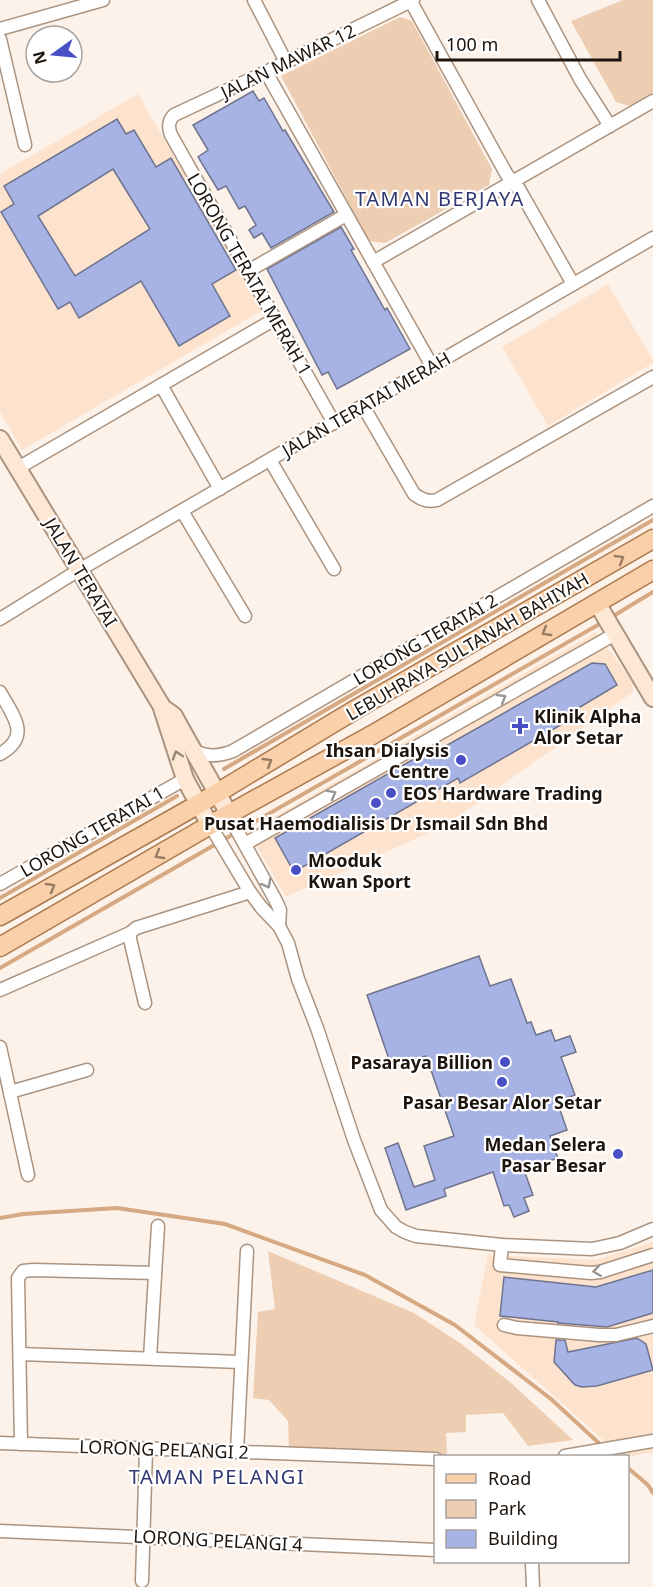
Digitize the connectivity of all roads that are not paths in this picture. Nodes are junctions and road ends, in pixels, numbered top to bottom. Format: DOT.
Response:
graph roads {
  1 [pos="104,0"];
  2 [pos="254,0"];
  3 [pos="411,0"];
  4 [pos="538,0"];
  5 [pos="0,29"];
  6 [pos="0,39"];
  7 [pos="286,62"];
  8 [pos="266,72"];
  9 [pos="653,101"];
  10 [pos="169,124"];
  11 [pos="610,126"];
  12 [pos="25,145"];
  13 [pos="513,182"];
  14 [pos="346,215"];
  15 [pos="653,238"];
  16 [pos="373,262"];
  17 [pos="248,271"];
  18 [pos="573,284"];
  19 [pos="275,319"];
  20 [pos="432,366"];
  21 [pos="653,377"];
  22 [pos="161,385"];
  23 [pos="363,406"];
  24 [pos="334,423"];
  25 [pos="0,439"];
  26 [pos="270,460"];
  27 [pos="18,468"];
  28 [pos="220,489"];
  29 [pos="653,506"];
  30 [pos="182,511"];
  31 [pos="653,539"];
  32 [pos="334,569"];
  33 [pos="79,570"];
  34 [pos="653,570"];
  35 [pos="245,616"];
  36 [pos="0,619"];
  37 [pos="606,619"];
  38 [pos="0,692"];
  39 [pos="653,698"];
  40 [pos="161,705"];
  41 [pos="193,750"];
  42 [pos="0,754"];
  43 [pos="185,779"];
  44 [pos="218,792"];
  45 [pos="199,804"];
  46 [pos="232,819"];
  47 [pos="213,831"];
  48 [pos="243,842"];
  49 [pos="0,884"];
  50 [pos="250,892"];
  51 [pos="0,916"];
  52 [pos="279,926"];
  53 [pos="130,933"];
  54 [pos="0,946"];
  55 [pos="0,990"];
  56 [pos="145,1003"];
  57 [pos="0,1047"];
  58 [pos="87,1070"];
  59 [pos="10,1092"];
  60 [pos="28,1175"];
  61 [pos="158,1226"];
  62 [pos="653,1229"];
  63 [pos="502,1245"];
  64 [pos="247,1251"];
  65 [pos="653,1255"];
  66 [pos="154,1272"];
  67 [pos="504,1325"];
  68 [pos="653,1326"];
  69 [pos="20,1354"];
  70 [pos="150,1358"];
  71 [pos="241,1362"];
  72 [pos="653,1441"];
  73 [pos="0,1443"];
  74 [pos="21,1444"];
  75 [pos="146,1449"];
  76 [pos="237,1452"];
  77 [pos="571,1455"];
  78 [pos="434,1459"];
  79 [pos="0,1531"];
  80 [pos="143,1537"];
  81 [pos="434,1550"];
  82 [pos="532,1563"];
  83 [pos="142,1581"];
  84 [pos="533,1587"];
  1 -- 5 [label="street"];
  2 -- 7 [label="street"];
  3 -- 7 [label="street, JALAN MAWAR 12"];
  3 -- 13 [label="street"];
  4 -- 11 [label="street"];
  6 -- 12 [label="street"];
  7 -- 8 [label="street, JALAN MAWAR 12"];
  8 -- 10 [label="street, JALAN MAWAR 12"];
  8 -- 14 [label="street"];
  9 -- 11 [label="street"];
  10 -- 17 [label="street, LORONG TERATAI MERAH 1"];
  11 -- 13 [label="street"];
  13 -- 16 [label="street"];
  13 -- 18 [label="street"];
  14 -- 16 [label="street"];
  14 -- 17 [label="street"];
  15 -- 18 [label="street, JALAN TERATAI MERAH"];
  16 -- 20 [label="street"];
  17 -- 19 [label="street, LORONG TERATAI MERAH 1"];
  18 -- 20 [label="street, JALAN TERATAI MERAH"];
  19 -- 22 [label="street"];
  19 -- 24 [label="street, LORONG TERATAI MERAH 1"];
  20 -- 23 [label="street, JALAN TERATAI MERAH"];
  21 -- 23 [label="street"];
  22 -- 27 [label="street"];
  22 -- 28 [label="street"];
  23 -- 24 [label="street, JALAN TERATAI MERAH"];
  24 -- 26 [label="street, JALAN TERATAI MERAH"];
  25 -- 27 [label="street, JALAN TERATAI"];
  26 -- 28 [label="street, JALAN TERATAI MERAH"];
  26 -- 32 [label="street"];
  27 -- 33 [label="street, JALAN TERATAI"];
  28 -- 30 [label="street, JALAN TERATAI MERAH"];
  29 -- 41 [label="street, LORONG TERATAI 2"];
  30 -- 33 [label="street, JALAN TERATAI MERAH"];
  30 -- 35 [label="street"];
  44 -- 31 [label="main road, LEBUHRAYA SULTANAH BAHIYAH, one-way"];
  33 -- 36 [label="street, JALAN TERATAI MERAH"];
  33 -- 40 [label="street, JALAN TERATAI"];
  34 -- 37 [label="main road, LEBUHRAYA SULTANAH BAHIYAH"];
  37 -- 39 [label="street"];
  37 -- 46 [label="main road, LEBUHRAYA SULTANAH BAHIYAH, one-way"];
  48 -- 37 [label="street, one-way"];
  38 -- 42 [label="street"];
  40 -- 41 [label="street, JALAN TERATAI"];
  43 -- 40 [label="street, JALAN TERATAI, one-way"];
  41 -- 44 [label="street, JALAN TERATAI"];
  43 -- 45 [label="street, JALAN TERATAI"];
  43 -- 49 [label="street, LORONG TERATAI 1"];
  44 -- 45 [label="main road, LEBUHRAYA SULTANAH BAHIYAH"];
  44 -- 46 [label="street, JALAN TERATAI"];
  45 -- 47 [label="street, JALAN TERATAI"];
  51 -- 45 [label="main road, LEBUHRAYA SULTANAH BAHIYAH, one-way"];
  46 -- 47 [label="main road, LEBUHRAYA SULTANAH BAHIYAH"];
  46 -- 48 [label="street"];
  47 -- 50 [label="street"];
  47 -- 54 [label="main road, LEBUHRAYA SULTANAH BAHIYAH, one-way"];
  48 -- 52 [label="street, one-way"];
  50 -- 52 [label="street"];
  50 -- 53 [label="street"];
  52 -- 63 [label="street"];
  53 -- 55 [label="street"];
  53 -- 56 [label="street"];
  57 -- 59 [label="street"];
  58 -- 59 [label="street"];
  59 -- 60 [label="street"];
  61 -- 66 [label="street"];
  62 -- 63 [label="street"];
  65 -- 63 [label="street, one-way"];
  64 -- 71 [label="street"];
  66 -- 69 [label="street"];
  66 -- 70 [label="street"];
  67 -- 68 [label="street"];
  69 -- 70 [label="street"];
  69 -- 74 [label="street"];
  70 -- 71 [label="street"];
  71 -- 76 [label="street"];
  72 -- 77 [label="street"];
  73 -- 74 [label="street, LORONG PELANGI 2"];
  74 -- 75 [label="street, LORONG PELANGI 2"];
  75 -- 76 [label="street, LORONG PELANGI 2"];
  75 -- 80 [label="street"];
  76 -- 78 [label="street, LORONG PELANGI 2"];
  79 -- 80 [label="street, LORONG PELANGI 4"];
  80 -- 81 [label="street, LORONG PELANGI 4"];
  80 -- 83 [label="street"];
  82 -- 84 [label="street"];
}
